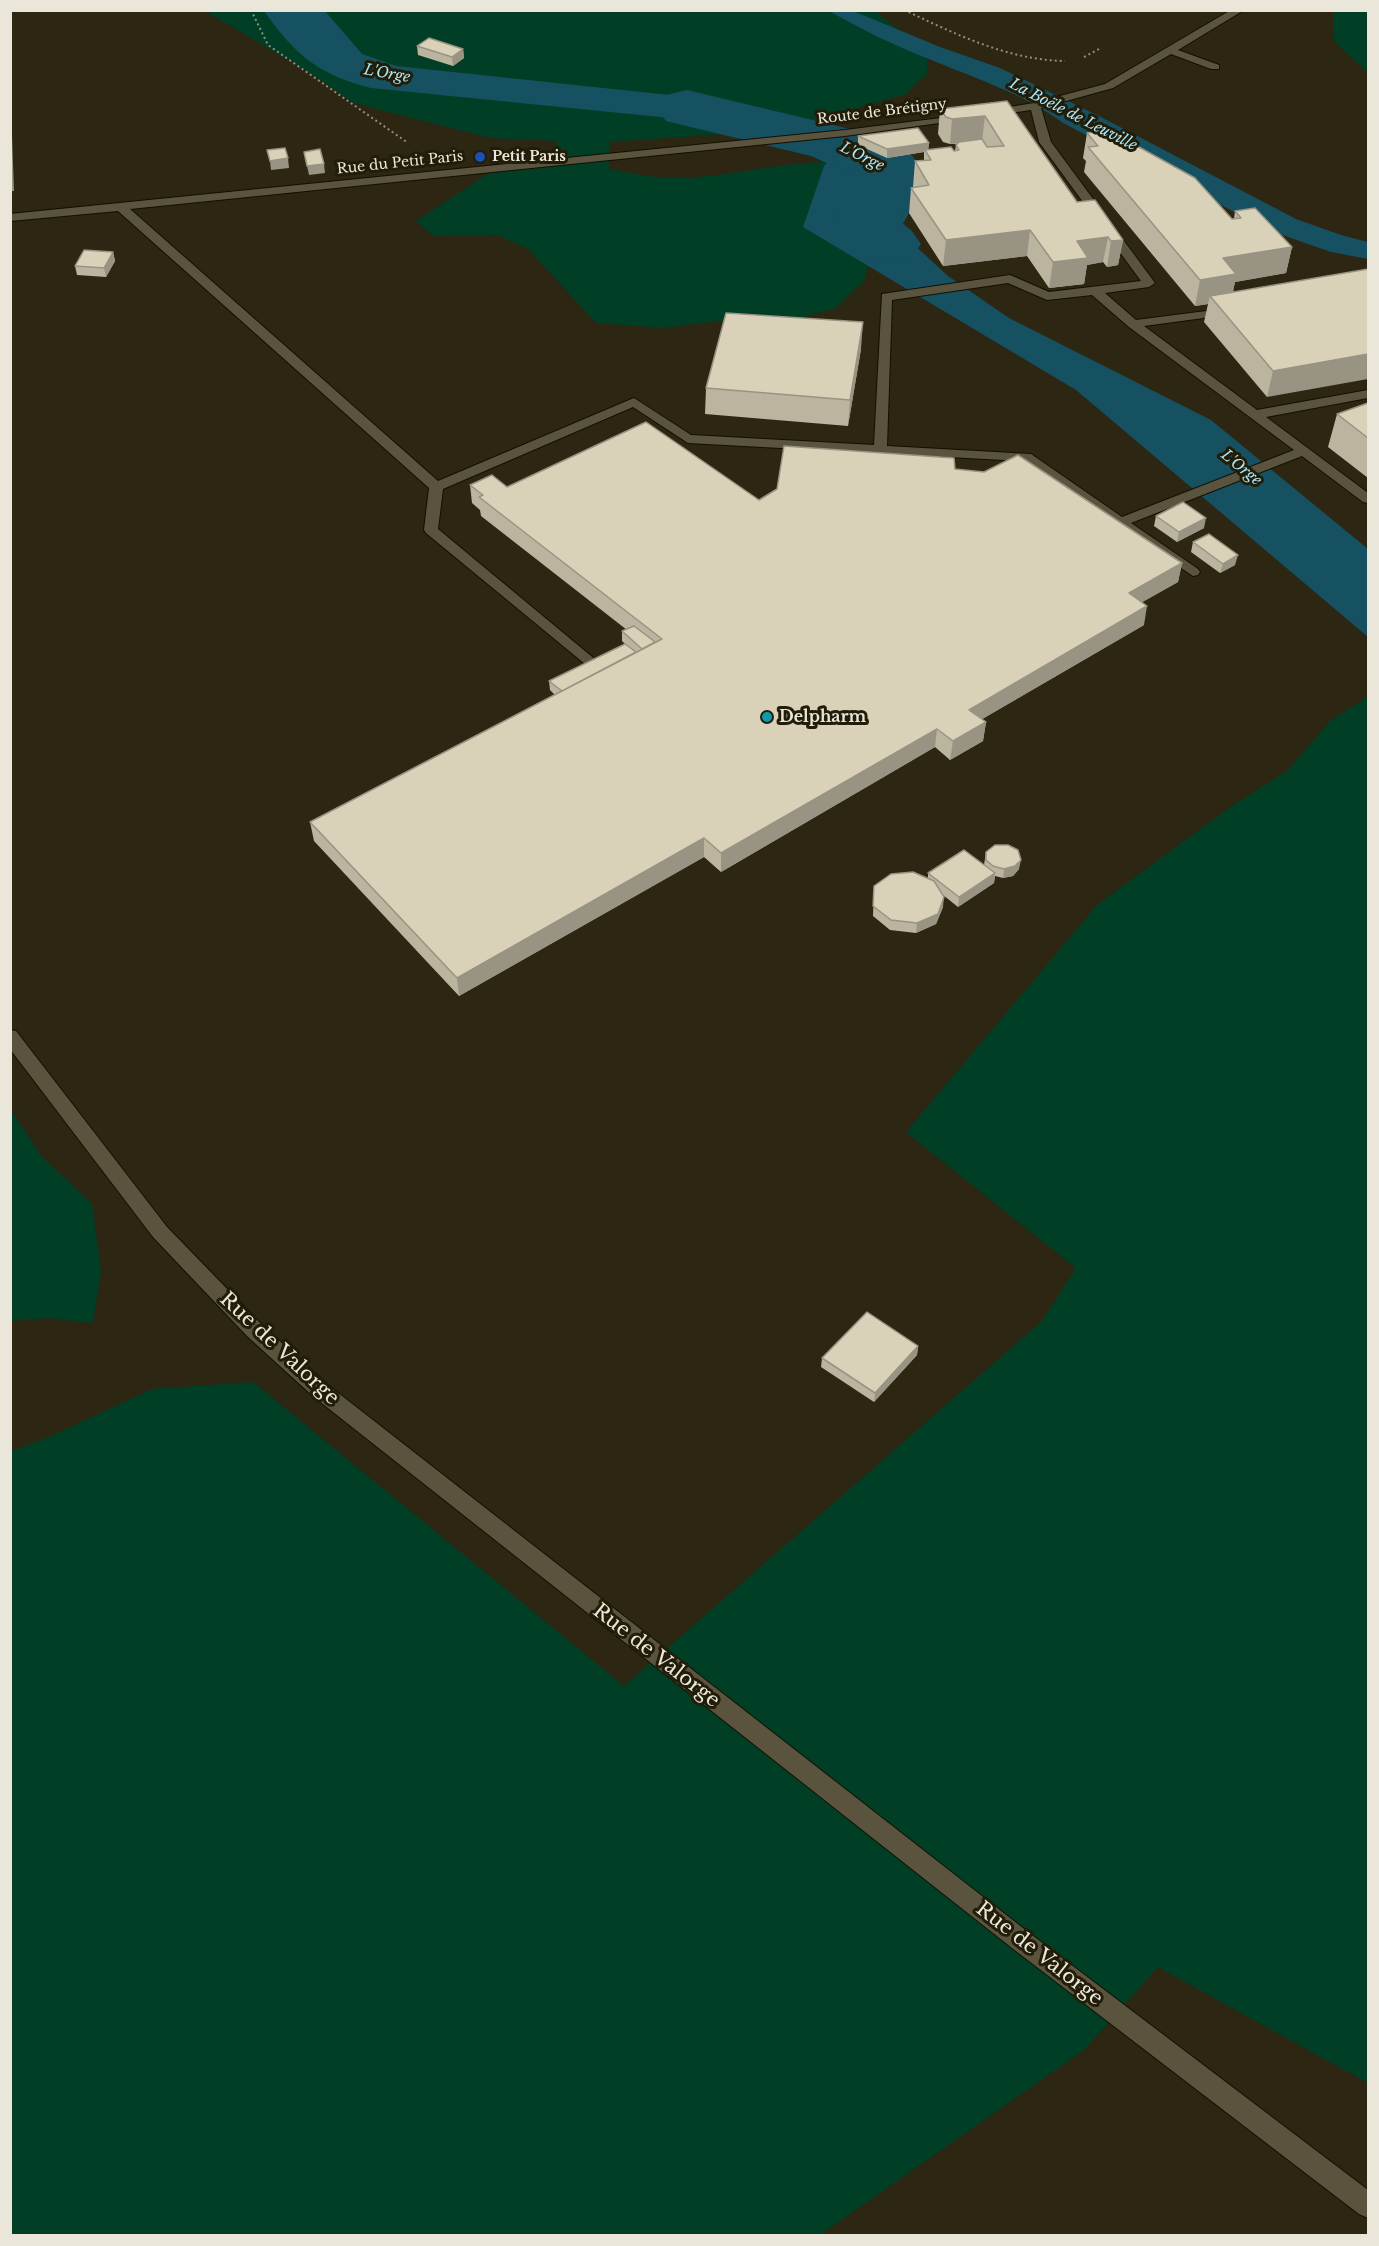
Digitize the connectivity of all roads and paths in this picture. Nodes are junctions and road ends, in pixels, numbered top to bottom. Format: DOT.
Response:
graph roads {
  1 [pos="251,10"];
  2 [pos="904,10"];
  3 [pos="1239,10"];
  4 [pos="1107,46"];
  5 [pos="1168,50"];
  6 [pos="1068,61"];
  7 [pos="1075,61"];
  8 [pos="1215,67"];
  9 [pos="1035,106"];
  10 [pos="793,138"];
  11 [pos="412,146"];
  12 [pos="121,207"];
  13 [pos="10,218"];
  14 [pos="1095,291"];
  15 [pos="1226,311"];
  16 [pos="1133,324"];
  17 [pos="1368,394"];
  18 [pos="1253,415"];
  19 [pos="880,449"];
  20 [pos="1304,451"];
  21 [pos="436,487"];
  22 [pos="1368,499"];
  23 [pos="1121,522"];
  24 [pos="1193,572"];
  25 [pos="590,661"];
  26 [pos="10,1036"];
  27 [pos="1368,2205"];
  1 -- 11 [label="path"];
  2 -- 6 [label="path"];
  3 -- 5 [label="street, Route de Brétigny"];
  4 -- 7 [label="path"];
  5 -- 8 [label="street"];
  5 -- 9 [label="street, Route de Brétigny"];
  9 -- 10 [label="street, Route de Brétigny"];
  9 -- 14 [label="street"];
  10 -- 12 [label="street, Rue du Petit Paris"];
  12 -- 13 [label="street, Rue du Petit Paris"];
  12 -- 21 [label="street"];
  14 -- 16 [label="street"];
  14 -- 19 [label="street"];
  15 -- 16 [label="street"];
  16 -- 18 [label="street"];
  17 -- 18 [label="street"];
  18 -- 20 [label="street"];
  19 -- 21 [label="street"];
  19 -- 23 [label="street"];
  20 -- 22 [label="street"];
  20 -- 23 [label="street"];
  21 -- 25 [label="street"];
  23 -- 24 [label="street"];
  26 -- 27 [label="street, Rue de Valorge"];
}
